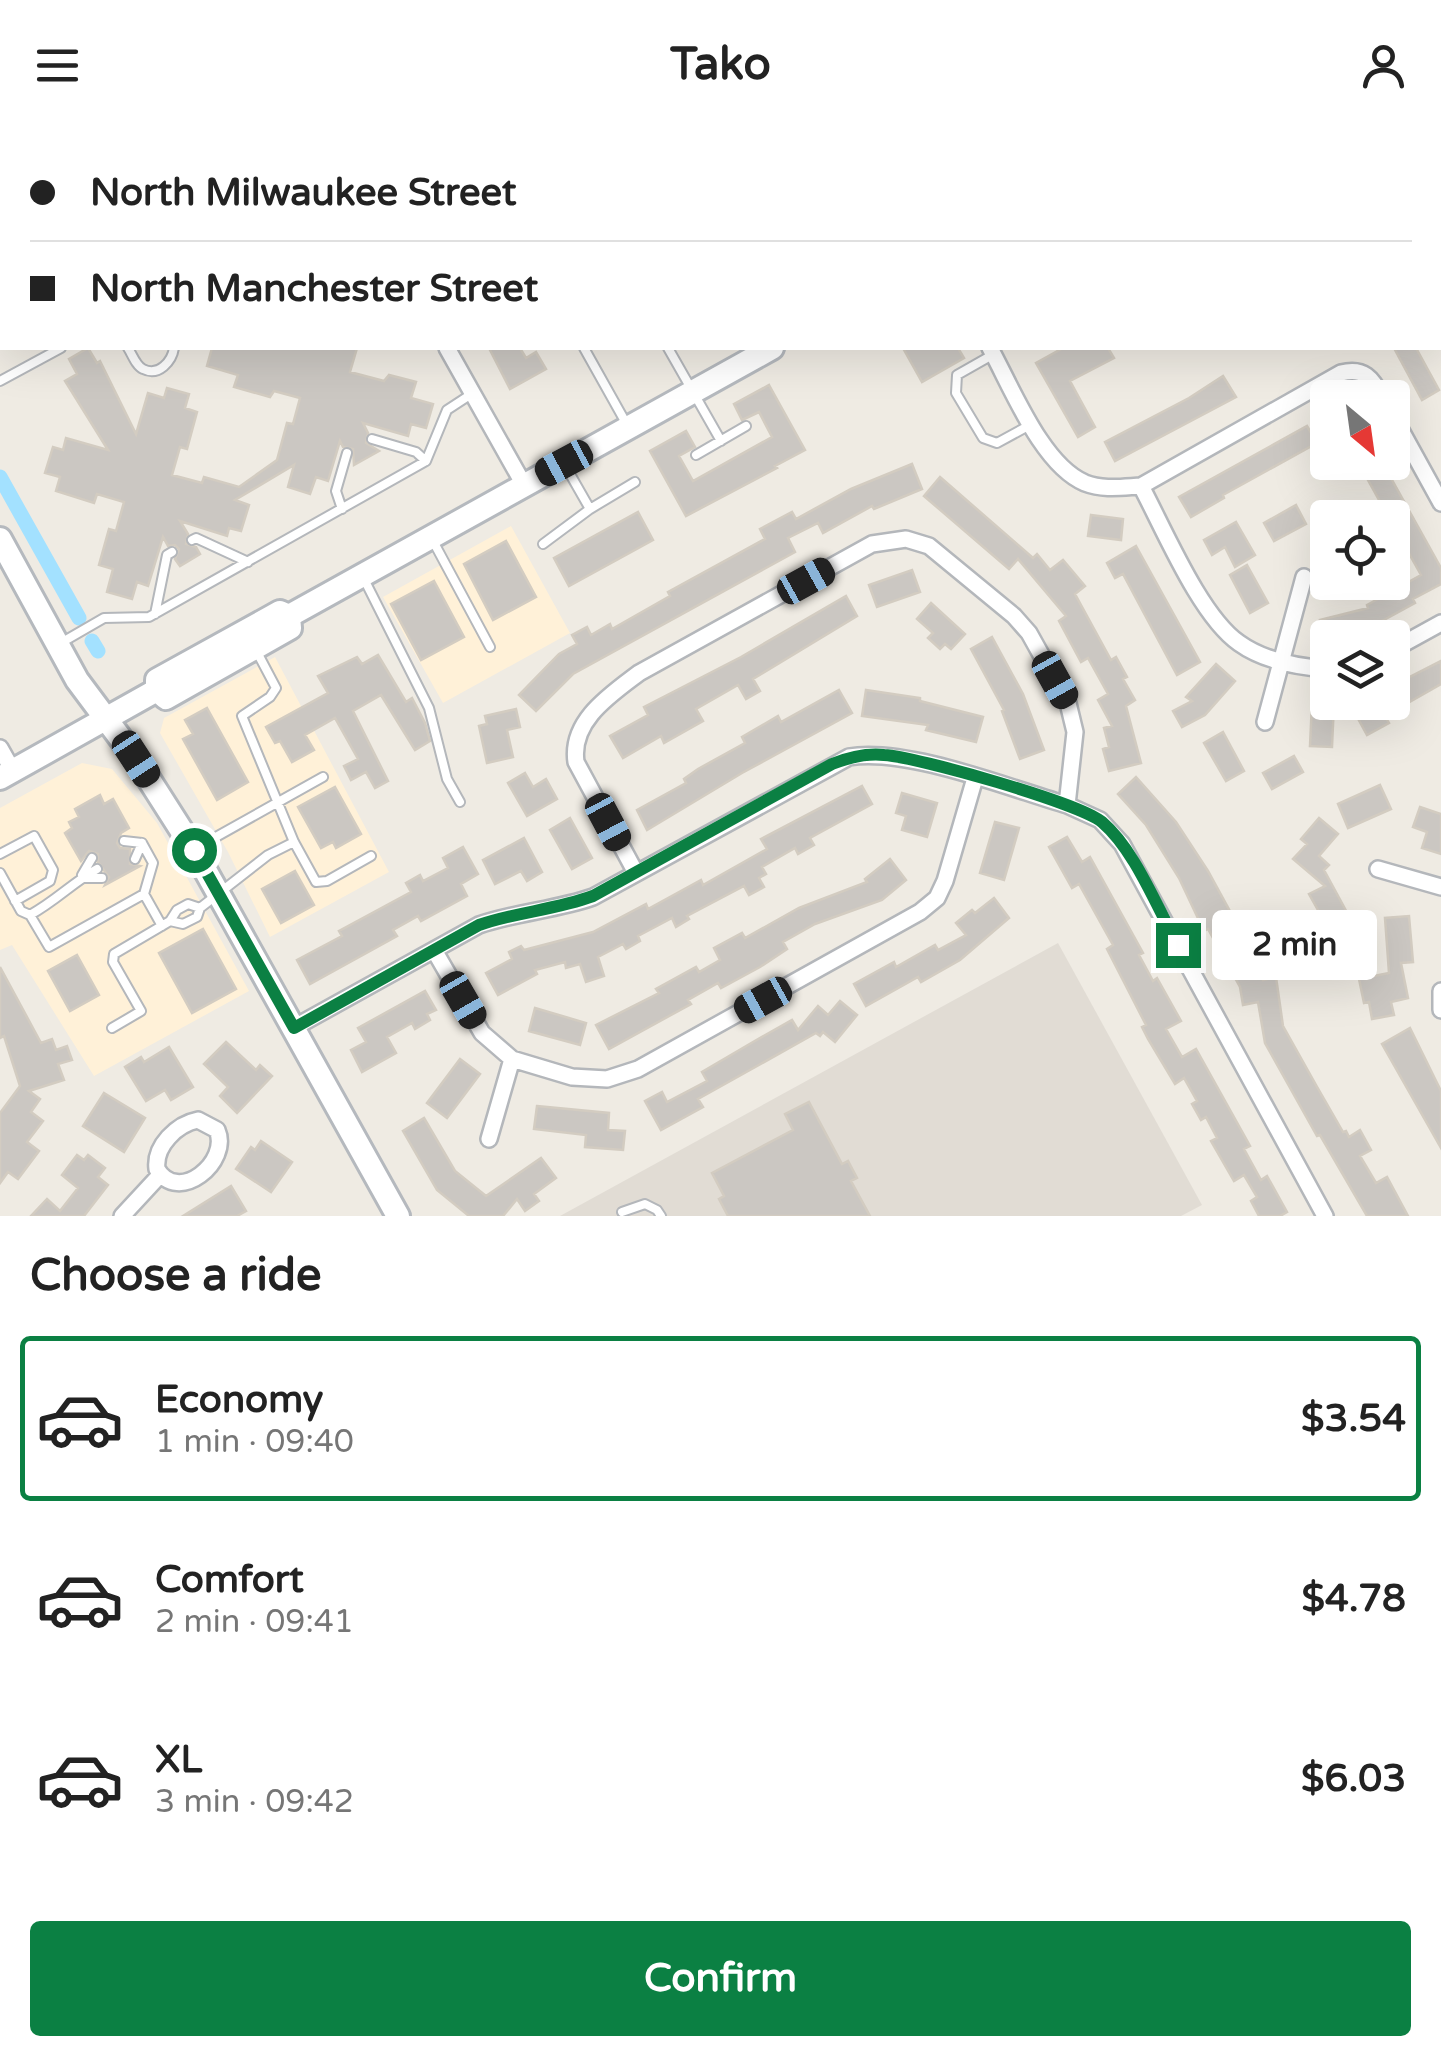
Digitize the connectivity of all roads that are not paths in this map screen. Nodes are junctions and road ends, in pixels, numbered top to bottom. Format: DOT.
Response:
graph roads {
  1 [pos="57,350"];
  2 [pos="129,350"];
  3 [pos="173,350"];
  4 [pos="448,350"];
  5 [pos="585,350"];
  6 [pos="672,350"];
  7 [pos="757,351"];
  8 [pos="992,351"];
  9 [pos="1329,380"];
  10 [pos="1374,380"];
  11 [pos="0,381"];
  12 [pos="1310,391"];
  13 [pos="693,392"];
  14 [pos="473,393"];
  15 [pos="1032,424"];
  16 [pos="746,426"];
  17 [pos="628,427"];
  18 [pos="372,438"];
  19 [pos="721,440"];
  20 [pos="1410,446"];
  21 [pos="348,454"];
  22 [pos="696,454"];
  23 [pos="426,462"];
  24 [pos="564,463"];
  25 [pos="635,482"];
  26 [pos="524,484"];
  27 [pos="1141,486"];
  28 [pos="1441,502"];
  29 [pos="590,509"];
  30 [pos="342,510"];
  31 [pos="431,537"];
  32 [pos="0,539"];
  33 [pos="192,540"];
  34 [pos="543,544"];
  35 [pos="172,552"];
  36 [pos="248,562"];
  37 [pos="362,575"];
  38 [pos="1304,578"];
  39 [pos="155,614"];
  40 [pos="289,616"];
  41 [pos="1441,624"];
  42 [pos="1410,640"];
  43 [pos="58,645"];
  44 [pos="490,647"];
  45 [pos="255,648"];
  46 [pos="1282,662"];
  47 [pos="1310,666"];
  48 [pos="157,690"];
  49 [pos="108,718"];
  50 [pos="1266,722"];
  51 [pos="0,748"];
  52 [pos="6,774"];
  53 [pos="323,777"];
  54 [pos="974,778"];
  55 [pos="276,801"];
  56 [pos="460,802"];
  57 [pos="1067,805"];
  58 [pos="124,841"];
  59 [pos="294,842"];
  60 [pos="142,843"];
  61 [pos="130,850"];
  62 [pos="194,850"];
  63 [pos="0,854"];
  64 [pos="371,856"];
  65 [pos="92,858"];
  66 [pos="135,859"];
  67 [pos="1378,869"];
  68 [pos="0,873"];
  69 [pos="99,873"];
  70 [pos="636,873"];
  71 [pos="80,878"];
  72 [pos="1441,887"];
  73 [pos="144,894"];
  74 [pos="15,901"];
  75 [pos="210,901"];
  76 [pos="30,915"];
  77 [pos="166,923"];
  78 [pos="434,950"];
  79 [pos="1441,990"];
  80 [pos="1441,1010"];
  81 [pos="112,1028"];
  82 [pos="294,1028"];
  83 [pos="512,1059"];
  84 [pos="488,1139"];
  85 [pos="160,1176"];
  86 [pos="620,1214"];
  87 [pos="122,1216"];
  88 [pos="398,1216"];
  89 [pos="661,1216"];
  90 [pos="1326,1216"];
  1 -- 11 [label="lane"];
  2 -- 3 [label="lane"];
  4 -- 14 [label="street"];
  5 -- 17 [label="lane"];
  6 -- 13 [label="lane"];
  7 -- 13 [label="main road"];
  8 -- 15 [label="street"];
  8 -- 15 [label="lane"];
  9 -- 10 [label="street"];
  12 -- 27 [label="street"];
  13 -- 17 [label="main road"];
  13 -- 19 [label="lane"];
  14 -- 23 [label="lane"];
  14 -- 26 [label="street"];
  15 -- 27 [label="street"];
  16 -- 19 [label="lane"];
  17 -- 24 [label="main road"];
  18 -- 23 [label="lane"];
  19 -- 22 [label="lane"];
  20 -- 28 [label="street"];
  21 -- 30 [label="lane"];
  23 -- 30 [label="lane"];
  24 -- 26 [label="main road"];
  24 -- 29 [label="lane"];
  25 -- 29 [label="lane"];
  26 -- 31 [label="main road"];
  27 -- 46 [label="street"];
  29 -- 34 [label="lane"];
  30 -- 36 [label="lane"];
  31 -- 37 [label="main road"];
  31 -- 44 [label="lane"];
  32 -- 43 [label="main road"];
  33 -- 36 [label="lane"];
  35 -- 39 [label="lane"];
  36 -- 39 [label="lane"];
  37 -- 40 [label="main road"];
  37 -- 56 [label="lane"];
  38 -- 46 [label="street"];
  39 -- 43 [label="lane"];
  40 -- 45 [label="main road"];
  40 -- 48 [label="main road"];
  41 -- 42 [label="street"];
  43 -- 49 [label="main road"];
  45 -- 48 [label="main road"];
  45 -- 55 [label="lane"];
  46 -- 47 [label="street"];
  46 -- 50 [label="street"];
  48 -- 49 [label="main road"];
  49 -- 52 [label="main road"];
  49 -- 62 [label="main road"];
  51 -- 52 [label="street"];
  53 -- 55 [label="lane"];
  54 -- 57 [label="street"];
  54 -- 70 [label="street"];
  54 -- 83 [label="street"];
  55 -- 59 [label="lane"];
  55 -- 62 [label="lane"];
  57 -- 70 [label="street"];
  57 -- 90 [label="street"];
  58 -- 60 [label="lane"];
  59 -- 64 [label="lane"];
  59 -- 75 [label="lane"];
  60 -- 61 [label="lane"];
  60 -- 66 [label="lane"];
  60 -- 73 [label="lane"];
  62 -- 75 [label="main road"];
  63 -- 74 [label="lane"];
  65 -- 71 [label="lane"];
  67 -- 72 [label="street"];
  68 -- 74 [label="lane"];
  69 -- 71 [label="lane"];
  70 -- 78 [label="street"];
  71 -- 76 [label="lane"];
  73 -- 76 [label="lane"];
  73 -- 77 [label="lane"];
  74 -- 76 [label="lane"];
  75 -- 77 [label="lane"];
  75 -- 82 [label="main road"];
  77 -- 81 [label="lane"];
  78 -- 82 [label="street"];
  78 -- 83 [label="street"];
  79 -- 80 [label="street"];
  82 -- 88 [label="main road"];
  83 -- 84 [label="street"];
  85 -- 85 [label="street"];
  85 -- 87 [label="street"];
  86 -- 89 [label="lane"];
}
